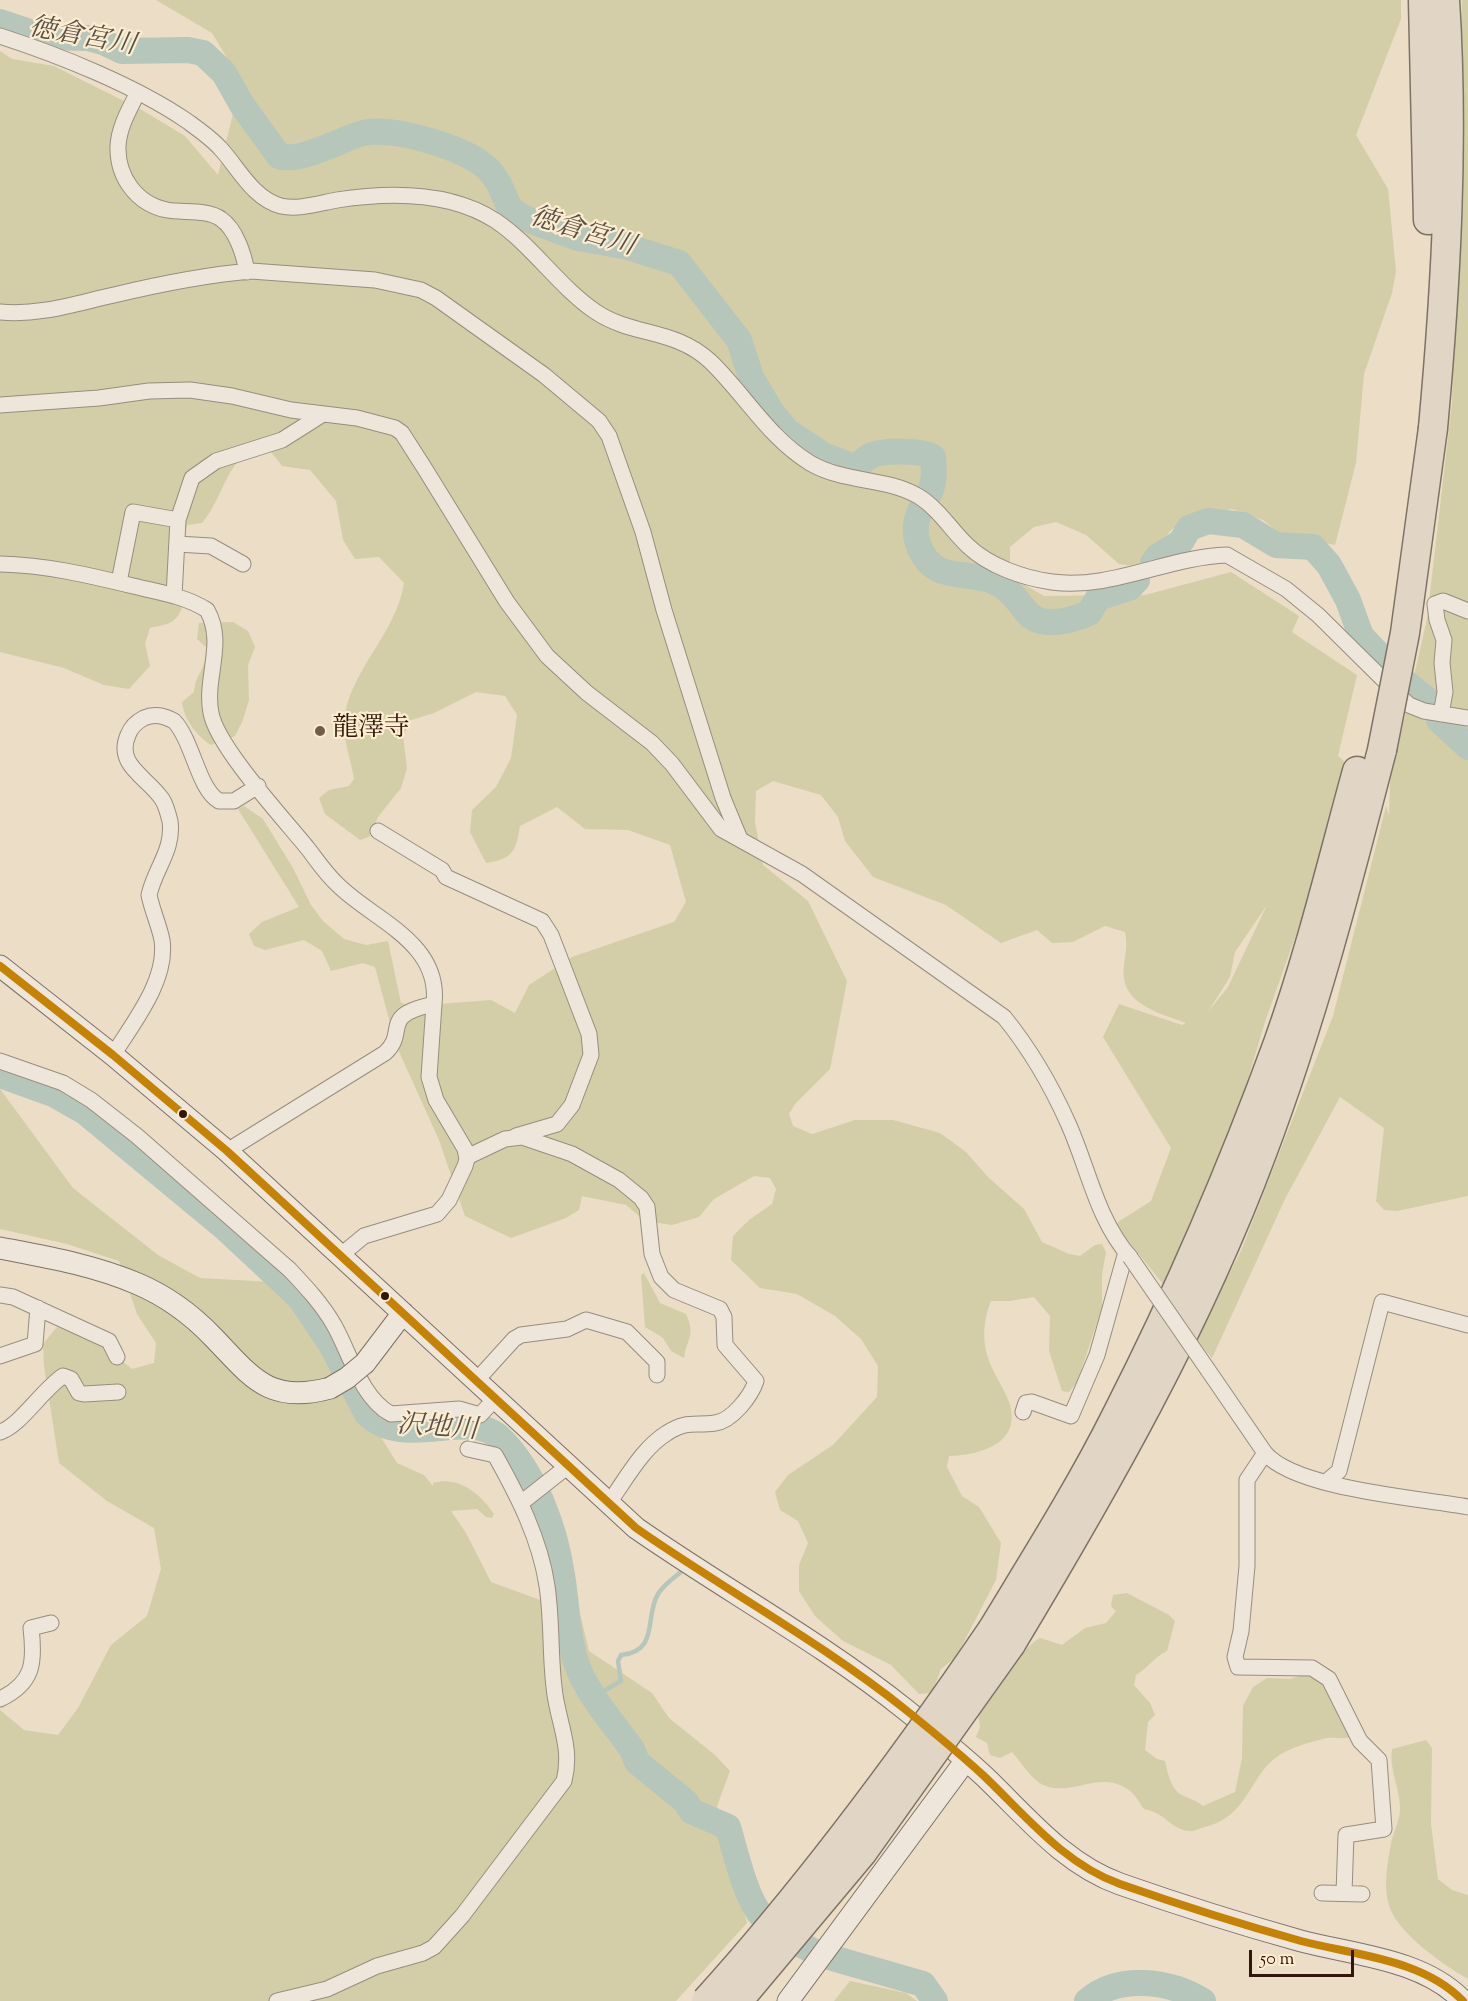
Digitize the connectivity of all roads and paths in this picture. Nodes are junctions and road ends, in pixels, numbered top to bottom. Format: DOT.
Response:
graph roads {
  1 [pos="1423,0"];
  2 [pos="1445,0"];
  3 [pos="0,36"];
  4 [pos="137,94"];
  5 [pos="247,272"];
  6 [pos="0,312"];
  7 [pos="0,405"];
  8 [pos="323,414"];
  9 [pos="1424,425"];
  10 [pos="178,520"];
  11 [pos="177,544"];
  12 [pos="0,564"];
  13 [pos="243,564"];
  14 [pos="119,582"];
  15 [pos="174,596"];
  16 [pos="1468,611"];
  17 [pos="1441,714"];
  18 [pos="1468,718"];
  19 [pos="258,786"];
  20 [pos="378,831"];
  21 [pos="740,839"];
  22 [pos="0,966"];
  23 [pos="434,1004"];
  24 [pos="113,1055"];
  25 [pos="0,1061"];
  26 [pos="516,1136"];
  27 [pos="227,1151"];
  28 [pos="467,1157"];
  29 [pos="0,1248"];
  30 [pos="1128,1254"];
  31 [pos="341,1256"];
  32 [pos="0,1295"];
  33 [pos="38,1308"];
  34 [pos="403,1313"];
  35 [pos="1468,1325"];
  36 [pos="0,1356"];
  37 [pos="117,1357"];
  38 [pos="657,1375"];
  39 [pos="476,1381"];
  40 [pos="118,1392"];
  41 [pos="495,1399"];
  42 [pos="1023,1412"];
  43 [pos="0,1432"];
  44 [pos="468,1449"];
  45 [pos="1265,1454"];
  46 [pos="568,1466"];
  47 [pos="1326,1482"];
  48 [pos="531,1495"];
  49 [pos="608,1504"];
  50 [pos="1468,1507"];
  51 [pos="51,1623"];
  52 [pos="1002,1637"];
  53 [pos="0,1699"];
  54 [pos="966,1760"];
  55 [pos="1322,1893"];
  56 [pos="1344,1893"];
  57 [pos="1362,1894"];
  58 [pos="277,2001"];
  59 [pos="706,2001"];
  60 [pos="738,2001"];
  61 [pos="788,2001"];
  62 [pos="1463,2001"];
  1 -- 9 [label="highway"];
  2 -- 9 [label="highway"];
  3 -- 4 [label="street"];
  4 -- 5 [label="street"];
  4 -- 17 [label="street"];
  5 -- 6 [label="street"];
  5 -- 21 [label="street"];
  7 -- 8 [label="street"];
  8 -- 10 [label="street"];
  8 -- 21 [label="street"];
  9 -- 52 [label="highway, bridge"];
  10 -- 11 [label="street"];
  10 -- 14 [label="street"];
  11 -- 13 [label="street"];
  11 -- 15 [label="street"];
  12 -- 14 [label="street"];
  14 -- 15 [label="street"];
  15 -- 19 [label="street"];
  16 -- 17 [label="street"];
  17 -- 18 [label="street"];
  19 -- 23 [label="street"];
  19 -- 24 [label="street"];
  20 -- 26 [label="street"];
  21 -- 30 [label="street"];
  22 -- 24 [label="street"];
  23 -- 27 [label="street"];
  23 -- 28 [label="street"];
  24 -- 27 [label="street"];
  25 -- 41 [label="street"];
  26 -- 28 [label="street"];
  26 -- 49 [label="street"];
  27 -- 31 [label="street"];
  28 -- 31 [label="street"];
  29 -- 34 [label="street, bridge"];
  30 -- 42 [label="street"];
  30 -- 45 [label="street, bridge"];
  31 -- 34 [label="street"];
  32 -- 33 [label="street"];
  33 -- 36 [label="street"];
  33 -- 37 [label="street"];
  34 -- 39 [label="street"];
  35 -- 47 [label="street"];
  38 -- 39 [label="street"];
  39 -- 41 [label="street"];
  40 -- 43 [label="street"];
  41 -- 46 [label="street"];
  44 -- 48 [label="street"];
  45 -- 47 [label="street"];
  45 -- 56 [label="street"];
  46 -- 48 [label="street"];
  46 -- 49 [label="street"];
  47 -- 50 [label="street"];
  48 -- 58 [label="street"];
  49 -- 54 [label="street"];
  51 -- 53 [label="street"];
  52 -- 59 [label="highway, bridge"];
  52 -- 60 [label="highway, bridge"];
  54 -- 61 [label="street"];
  54 -- 62 [label="street"];
  55 -- 56 [label="street"];
  56 -- 57 [label="street"];
}
